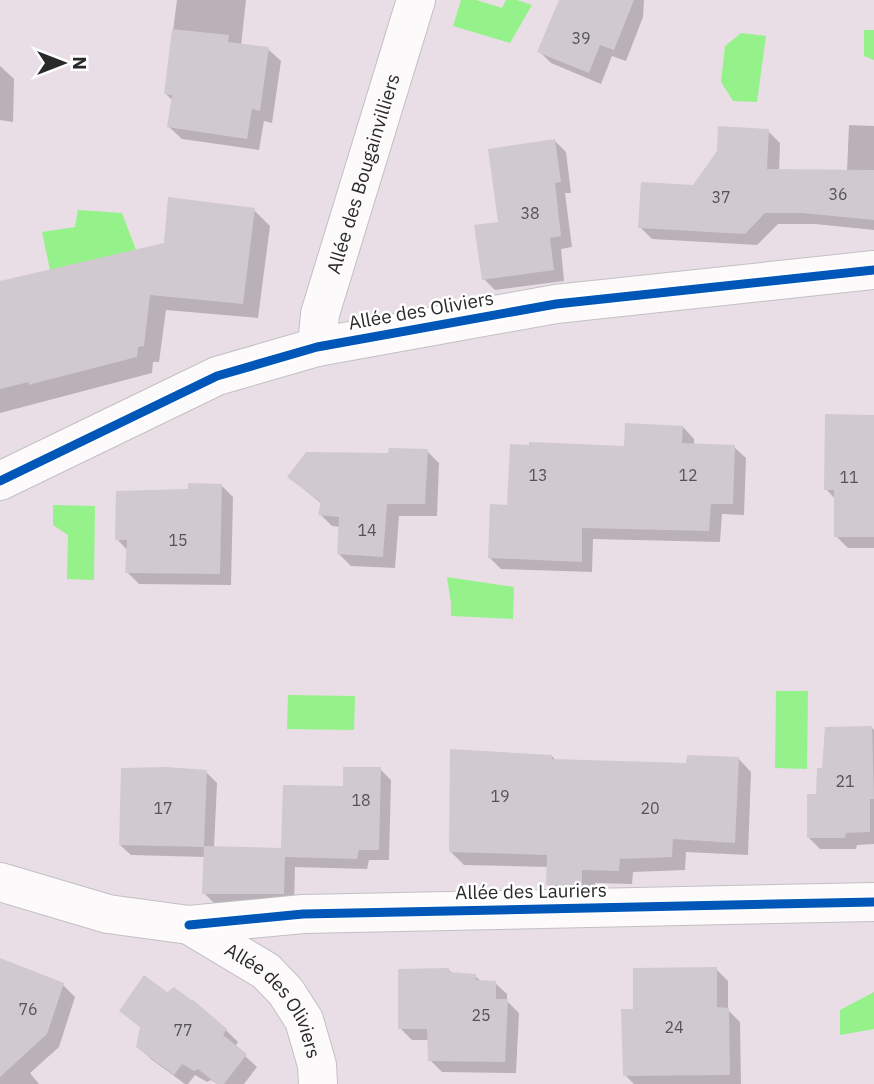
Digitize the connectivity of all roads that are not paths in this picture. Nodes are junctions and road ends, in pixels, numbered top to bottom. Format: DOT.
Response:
graph roads {
  1 [pos="416,0"];
  2 [pos="874,270"];
  3 [pos="317,347"];
  4 [pos="0,481"];
  5 [pos="0,881"];
  6 [pos="874,901"];
  7 [pos="189,925"];
  8 [pos="318,1084"];
  1 -- 3 [label="street, Allée des Bougainvilliers"];
  2 -- 3 [label="street, Allée des Oliviers"];
  3 -- 4 [label="street, Allée des Oliviers"];
  5 -- 7 [label="street, Allée des Oliviers"];
  6 -- 7 [label="street, Allée des Lauriers"];
  7 -- 8 [label="street, Allée des Oliviers"];
}
